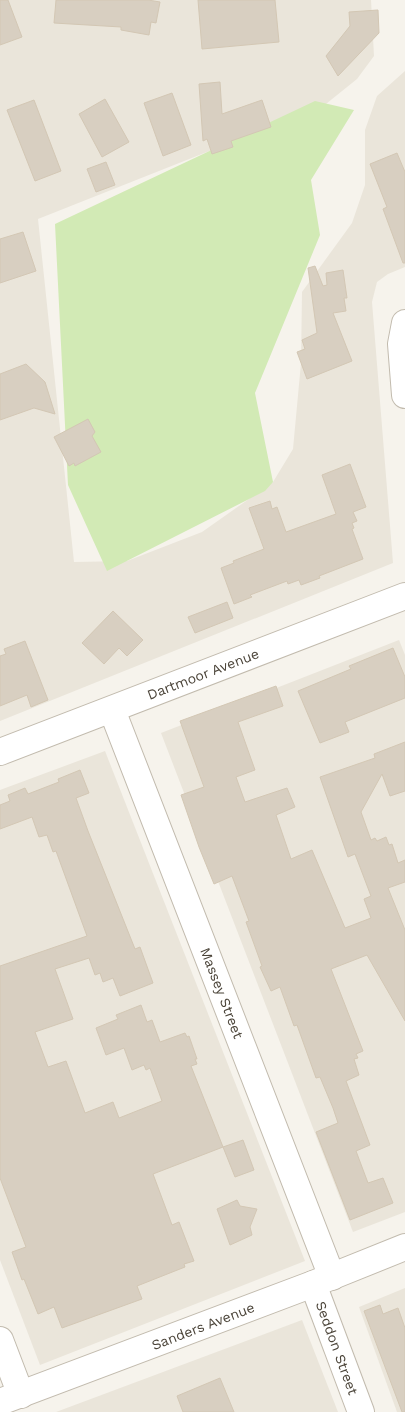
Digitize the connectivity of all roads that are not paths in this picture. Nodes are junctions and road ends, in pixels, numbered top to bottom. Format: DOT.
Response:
graph roads {
  1 [pos="405,322"];
  2 [pos="405,395"];
  3 [pos="405,596"];
  4 [pos="112,710"];
  5 [pos="0,752"];
  6 [pos="405,1247"];
  7 [pos="323,1280"];
  8 [pos="0,1340"];
  9 [pos="10,1398"];
  10 [pos="361,1412"];
  1 -- 2 [label="street"];
  3 -- 4 [label="street, Dartmoor Avenue"];
  4 -- 5 [label="street, Dartmoor Avenue"];
  4 -- 7 [label="street, Massey Street"];
  6 -- 7 [label="street, Sanders Avenue"];
  7 -- 9 [label="street, Sanders Avenue"];
  7 -- 10 [label="street, Seddon Street"];
  8 -- 9 [label="street"];
}
